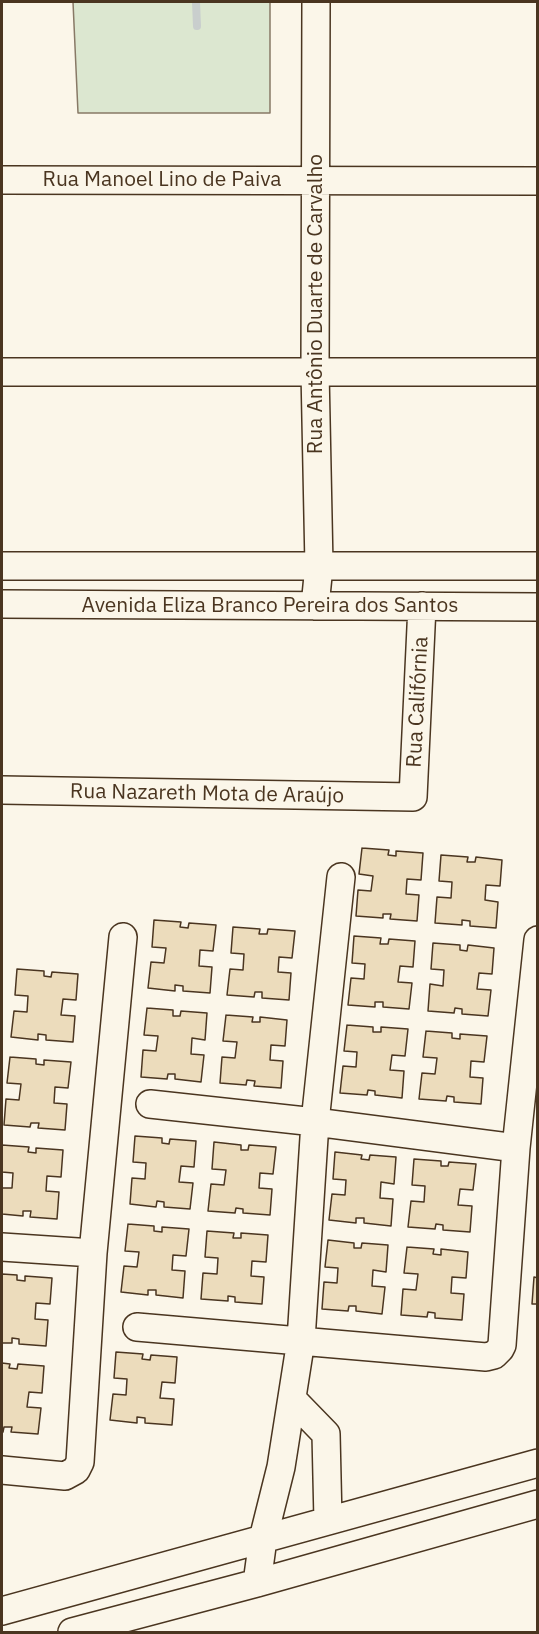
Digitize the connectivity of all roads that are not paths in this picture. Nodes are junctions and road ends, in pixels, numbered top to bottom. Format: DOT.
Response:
graph roads {
  1 [pos="316,2"];
  2 [pos="2,180"];
  3 [pos="315,180"];
  4 [pos="537,181"];
  5 [pos="315,371"];
  6 [pos="2,372"];
  7 [pos="537,372"];
  8 [pos="2,566"];
  9 [pos="319,566"];
  10 [pos="537,566"];
  11 [pos="2,604"];
  12 [pos="315,606"];
  13 [pos="422,606"];
  14 [pos="537,607"];
  15 [pos="2,790"];
  16 [pos="413,797"];
  17 [pos="341,877"];
  18 [pos="123,937"];
  19 [pos="537,940"];
  20 [pos="150,1104"];
  21 [pos="315,1122"];
  22 [pos="516,1148"];
  23 [pos="2,1247"];
  24 [pos="93,1252"];
  25 [pos="137,1327"];
  26 [pos="301,1340"];
  27 [pos="292,1399"];
  28 [pos="537,1463"];
  29 [pos="2,1470"];
  30 [pos="537,1504"];
  31 [pos="328,1521"];
  32 [pos="251,1542"];
  33 [pos="246,1586"];
  34 [pos="55,1596"];
  35 [pos="2,1611"];
  36 [pos="67,1632"];
  37 [pos="72,1632"];
  1 -- 3 [label="street, Rua Antônio Duarte de Carvalho"];
  2 -- 3 [label="street, Rua Manoel Lino de Paiva"];
  3 -- 4 [label="street, Rua Manoel Lino de Paiva"];
  3 -- 5 [label="street, Rua Antônio Duarte de Carvalho"];
  5 -- 6 [label="street"];
  5 -- 7 [label="street"];
  5 -- 9 [label="street, Rua Antônio Duarte de Carvalho"];
  8 -- 9 [label="street, Avenida Eliza Branco Pereira dos Santos"];
  9 -- 10 [label="street, Avenida Eliza Branco Pereira dos Santos"];
  9 -- 12 [label="street, Rua Antônio Duarte de Carvalho"];
  11 -- 12 [label="street, Avenida Eliza Branco Pereira dos Santos"];
  12 -- 13 [label="street, Avenida Eliza Branco Pereira dos Santos"];
  13 -- 14 [label="street, Avenida Eliza Branco Pereira dos Santos"];
  13 -- 16 [label="street, Rua Califórnia"];
  15 -- 16 [label="street, Rua Nazareth Mota de Araújo"];
  17 -- 21 [label="street"];
  18 -- 24 [label="street"];
  19 -- 22 [label="street"];
  20 -- 21 [label="street"];
  21 -- 22 [label="street"];
  21 -- 26 [label="street"];
  22 -- 26 [label="street"];
  23 -- 24 [label="street"];
  24 -- 29 [label="street"];
  25 -- 26 [label="street"];
  26 -- 27 [label="street"];
  27 -- 31 [label="street"];
  27 -- 32 [label="street"];
  28 -- 31 [label="street"];
  30 -- 33 [label="street"];
  31 -- 32 [label="street"];
  32 -- 33 [label="street"];
  32 -- 34 [label="street"];
  33 -- 37 [label="street"];
  34 -- 35 [label="street"];
  34 -- 36 [label="street"];
}
